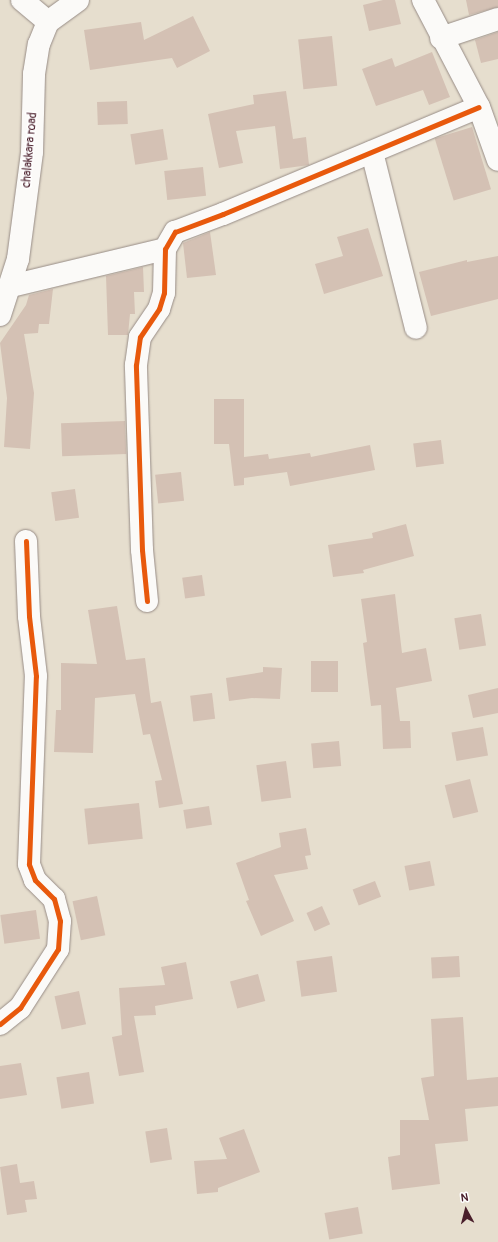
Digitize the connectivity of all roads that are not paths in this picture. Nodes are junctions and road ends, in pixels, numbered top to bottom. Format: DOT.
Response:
graph roads {
  1 [pos="22,0"];
  2 [pos="78,0"];
  3 [pos="423,0"];
  4 [pos="498,18"];
  5 [pos="48,22"];
  6 [pos="441,38"];
  7 [pos="479,107"];
  8 [pos="372,152"];
  9 [pos="498,160"];
  10 [pos="165,249"];
  11 [pos="11,286"];
  12 [pos="0,315"];
  13 [pos="416,328"];
  14 [pos="26,541"];
  15 [pos="147,602"];
  16 [pos="0,1024"];
  1 -- 5 [label="street"];
  2 -- 5 [label="street"];
  3 -- 6 [label="street"];
  4 -- 6 [label="street"];
  5 -- 11 [label="street, chalakkara road"];
  6 -- 7 [label="street"];
  7 -- 8 [label="street"];
  7 -- 9 [label="street"];
  8 -- 10 [label="street"];
  8 -- 13 [label="street"];
  10 -- 11 [label="street"];
  10 -- 15 [label="street"];
  11 -- 12 [label="street, chalakkara road"];
  14 -- 16 [label="street"];
}
